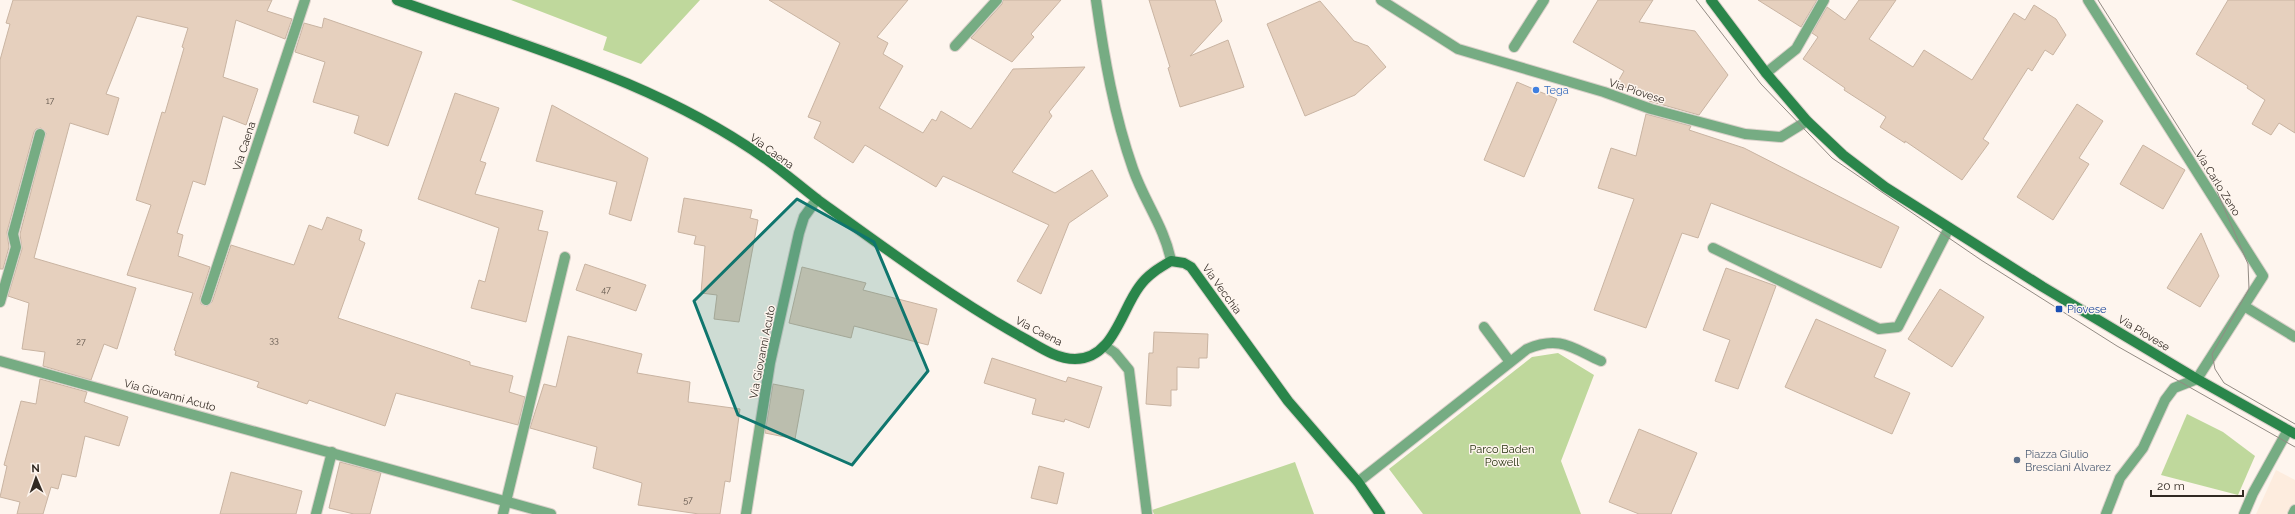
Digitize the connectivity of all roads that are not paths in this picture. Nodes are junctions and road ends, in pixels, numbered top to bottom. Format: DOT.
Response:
graph roads {
  1 [pos="305,0"];
  2 [pos="397,0"];
  3 [pos="997,0"];
  4 [pos="1096,0"];
  5 [pos="1382,0"];
  6 [pos="1544,0"];
  7 [pos="1711,0"];
  8 [pos="1824,0"];
  9 [pos="2088,0"];
  10 [pos="955,46"];
  11 [pos="1514,47"];
  12 [pos="1766,73"];
  13 [pos="1808,121"];
  14 [pos="40,134"];
  15 [pos="817,199"];
  16 [pos="1949,228"];
  17 [pos="1713,248"];
  18 [pos="565,257"];
  19 [pos="1171,261"];
  20 [pos="206,300"];
  21 [pos="0,302"];
  22 [pos="2244,306"];
  23 [pos="1484,327"];
  24 [pos="2295,337"];
  25 [pos="1105,346"];
  26 [pos="1601,360"];
  27 [pos="1510,362"];
  28 [pos="0,363"];
  29 [pos="2197,379"];
  30 [pos="2291,432"];
  31 [pos="332,452"];
  32 [pos="1358,482"];
  33 [pos="506,501"];
  34 [pos="2295,510"];
  35 [pos="316,514"];
  36 [pos="503,514"];
  37 [pos="551,514"];
  38 [pos="746,514"];
  39 [pos="1147,514"];
  40 [pos="1380,514"];
  41 [pos="2106,514"];
  42 [pos="2244,514"];
  43 [pos="2293,514"];
  1 -- 20 [label="street, Via Caena"];
  2 -- 15 [label="street, Via Caena"];
  3 -- 10 [label="street"];
  4 -- 19 [label="street"];
  5 -- 13 [label="street, Via Piovese"];
  6 -- 11 [label="street"];
  7 -- 12 [label="street, Via Piovese"];
  8 -- 12 [label="street"];
  9 -- 22 [label="street, Via Carlo Zeno"];
  12 -- 13 [label="street, Via Piovese"];
  13 -- 16 [label="street, Via Piovese"];
  14 -- 21 [label="street"];
  15 -- 25 [label="street, Via Caena"];
  15 -- 38 [label="street, Via Giovanni Acuto"];
  16 -- 17 [label="street"];
  16 -- 29 [label="street, Via Piovese"];
  18 -- 33 [label="street"];
  19 -- 25 [label="street"];
  19 -- 32 [label="street, Via Vecchia"];
  22 -- 24 [label="street"];
  22 -- 29 [label="street, Via Carlo Zeno"];
  23 -- 27 [label="street"];
  25 -- 39 [label="street"];
  26 -- 27 [label="street"];
  27 -- 32 [label="street"];
  28 -- 31 [label="street, Via Giovanni Acuto"];
  29 -- 30 [label="street, Via Piovese"];
  29 -- 41 [label="street"];
  30 -- 42 [label="street, Via Piovese"];
  31 -- 33 [label="street, Via Giovanni Acuto"];
  31 -- 35 [label="street"];
  32 -- 40 [label="street, Via Vecchia"];
  33 -- 36 [label="street"];
  33 -- 37 [label="street, Via Giovanni Acuto"];
  34 -- 43 [label="street"];
}
